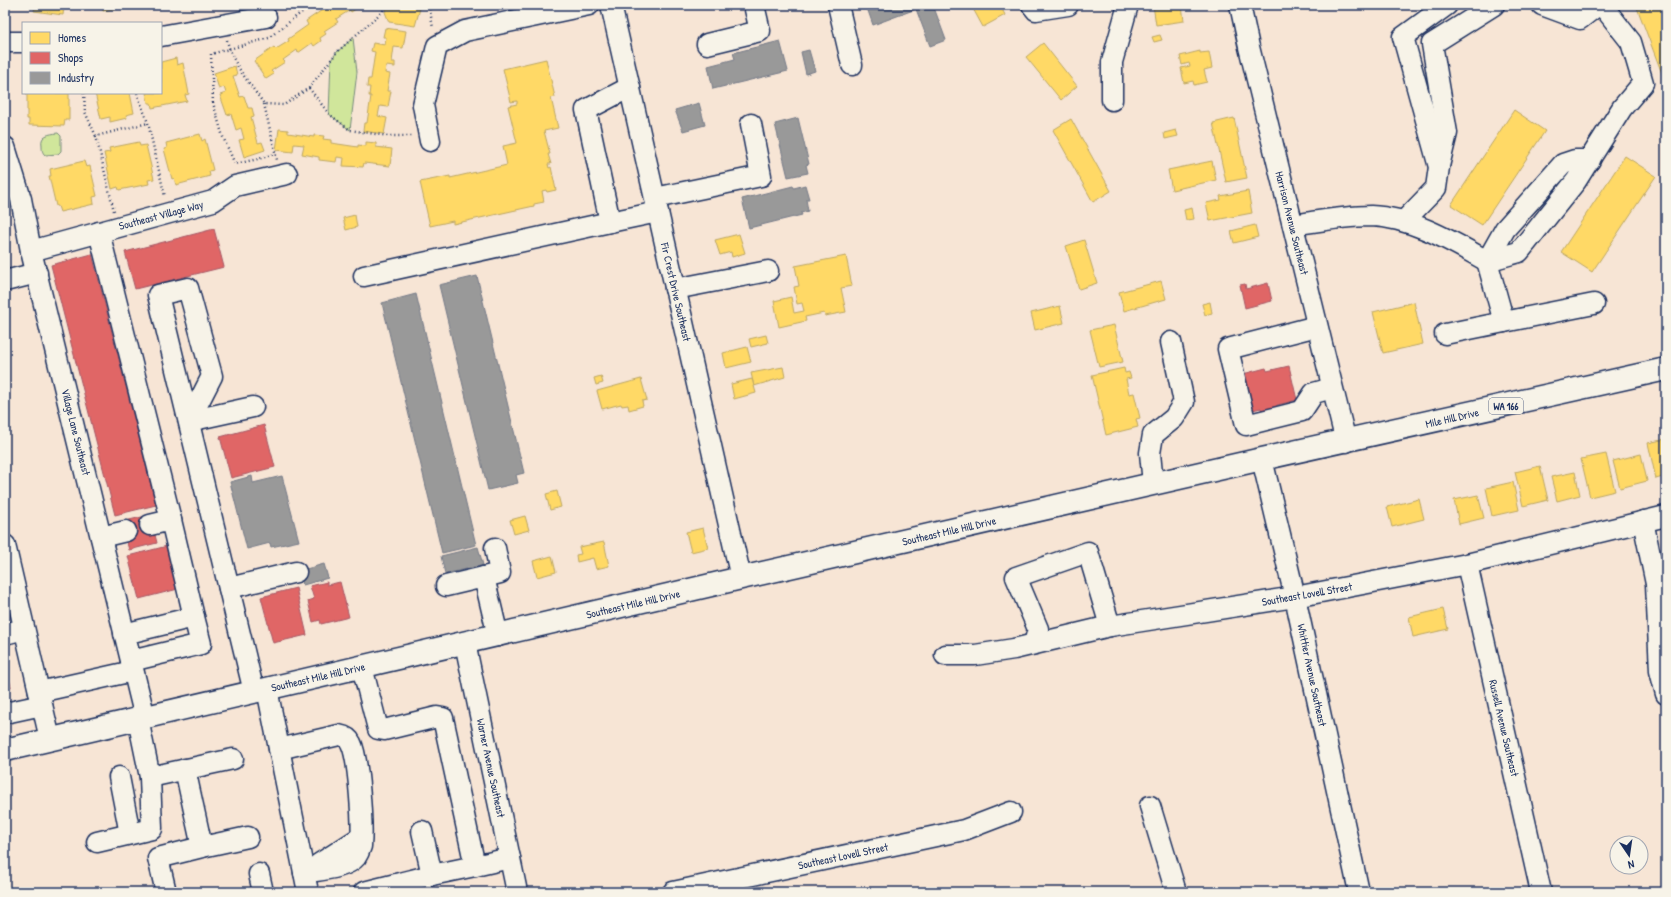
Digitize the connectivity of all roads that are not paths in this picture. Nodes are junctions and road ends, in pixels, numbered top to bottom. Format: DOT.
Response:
graph roads {
  1 [pos="589,5"];
  2 [pos="611,5"];
  3 [pos="754,5"];
  4 [pos="838,5"];
  5 [pos="1032,5"];
  6 [pos="1068,5"];
  7 [pos="1128,5"];
  8 [pos="1240,5"];
  9 [pos="1447,5"];
  10 [pos="1494,5"];
  11 [pos="1542,5"];
  12 [pos="1598,5"];
  13 [pos="1602,5"];
  14 [pos="266,17"];
  15 [pos="162,36"];
  16 [pos="5,42"];
  17 [pos="22,42"];
  18 [pos="707,44"];
  19 [pos="852,65"];
  20 [pos="630,87"];
  21 [pos="1112,100"];
  22 [pos="750,124"];
  23 [pos="429,138"];
  24 [pos="5,147"];
  25 [pos="1439,167"];
  26 [pos="284,175"];
  27 [pos="656,205"];
  28 [pos="1404,221"];
  29 [pos="610,222"];
  30 [pos="1293,225"];
  31 [pos="99,232"];
  32 [pos="32,251"];
  33 [pos="1487,261"];
  34 [pos="768,271"];
  35 [pos="37,273"];
  36 [pos="364,276"];
  37 [pos="5,281"];
  38 [pos="675,289"];
  39 [pos="1594,304"];
  40 [pos="1504,322"];
  41 [pos="1317,326"];
  42 [pos="1445,334"];
  43 [pos="1171,342"];
  44 [pos="1666,370"];
  45 [pos="1332,388"];
  46 [pos="253,408"];
  47 [pos="189,421"];
  48 [pos="1346,442"];
  49 [pos="1262,459"];
  50 [pos="1152,484"];
  51 [pos="1666,516"];
  52 [pos="171,520"];
  53 [pos="1643,521"];
  54 [pos="150,525"];
  55 [pos="126,531"];
  56 [pos="101,537"];
  57 [pos="5,545"];
  58 [pos="495,548"];
  59 [pos="1467,564"];
  60 [pos="296,572"];
  61 [pos="484,577"];
  62 [pos="741,578"];
  63 [pos="446,586"];
  64 [pos="229,588"];
  65 [pos="1295,597"];
  66 [pos="194,617"];
  67 [pos="1110,626"];
  68 [pos="24,629"];
  69 [pos="5,634"];
  70 [pos="124,634"];
  71 [pos="498,636"];
  72 [pos="466,644"];
  73 [pos="1034,644"];
  74 [pos="945,655"];
  75 [pos="132,666"];
  76 [pos="362,666"];
  77 [pos="261,691"];
  78 [pos="1666,694"];
  79 [pos="40,698"];
  80 [pos="5,713"];
  81 [pos="141,719"];
  82 [pos="50,739"];
  83 [pos="279,749"];
  84 [pos="5,750"];
  85 [pos="233,759"];
  86 [pos="185,769"];
  87 [pos="119,777"];
  88 [pos="150,777"];
  89 [pos="1150,806"];
  90 [pos="1011,812"];
  91 [pos="152,829"];
  92 [pos="422,831"];
  93 [pos="130,834"];
  94 [pos="248,837"];
  95 [pos="97,842"];
  96 [pos="202,847"];
  97 [pos="158,858"];
  98 [pos="510,858"];
  99 [pos="475,866"];
  100 [pos="432,875"];
  101 [pos="310,878"];
  102 [pos="166,892"];
  103 [pos="364,892"];
  104 [pos="517,892"];
  105 [pos="673,892"];
  106 [pos="1176,892"];
  107 [pos="1359,892"];
  108 [pos="1541,892"];
  1 -- 23 [label="street"];
  2 -- 20 [label="street, Fir Crest Drive Southeast"];
  3 -- 18 [label="street"];
  4 -- 19 [label="street"];
  5 -- 6 [label="street"];
  7 -- 21 [label="street"];
  8 -- 30 [label="street, Harrison Avenue Southeast"];
  9 -- 25 [label="street"];
  10 -- 25 [label="street"];
  11 -- 12 [label="street"];
  13 -- 33 [label="street"];
  14 -- 15 [label="street"];
  16 -- 17 [label="street"];
  20 -- 27 [label="street, Fir Crest Drive Southeast"];
  20 -- 29 [label="street"];
  22 -- 27 [label="street"];
  24 -- 32 [label="street, Village Lane Southeast"];
  25 -- 28 [label="street"];
  26 -- 31 [label="street, Southeast Village Way"];
  27 -- 29 [label="street"];
  27 -- 38 [label="street, Fir Crest Drive Southeast"];
  28 -- 30 [label="street"];
  28 -- 33 [label="street"];
  29 -- 36 [label="street"];
  30 -- 41 [label="street, Harrison Avenue Southeast"];
  31 -- 32 [label="street, Southeast Village Way"];
  31 -- 52 [label="street"];
  32 -- 35 [label="street, Village Lane Southeast"];
  33 -- 40 [label="street"];
  34 -- 38 [label="street"];
  35 -- 37 [label="street"];
  35 -- 56 [label="street, Village Lane Southeast"];
  38 -- 62 [label="street, Fir Crest Drive Southeast"];
  39 -- 40 [label="street"];
  40 -- 42 [label="street"];
  41 -- 45 [label="street, Harrison Avenue Southeast"];
  41 -- 45 [label="street"];
  43 -- 50 [label="street"];
  44 -- 48 [label="main road, Mile Hill Drive / WA 166"];
  45 -- 48 [label="street, Harrison Avenue Southeast"];
  46 -- 47 [label="street"];
  47 -- 47 [label="street"];
  47 -- 64 [label="street"];
  48 -- 49 [label="main road, Mile Hill Drive / WA 166"];
  49 -- 50 [label="main road, Southeast Mile Hill Drive"];
  49 -- 65 [label="street, Whittier Avenue Southeast"];
  50 -- 62 [label="main road, Southeast Mile Hill Drive"];
  51 -- 53 [label="street, Southeast Lovell Street"];
  52 -- 54 [label="street"];
  52 -- 66 [label="street"];
  53 -- 59 [label="street, Southeast Lovell Street"];
  53 -- 78 [label="street"];
  55 -- 56 [label="street"];
  56 -- 70 [label="street, Village Lane Southeast"];
  57 -- 68 [label="street"];
  58 -- 61 [label="street"];
  59 -- 65 [label="street, Southeast Lovell Street"];
  59 -- 108 [label="street, Russell Avenue Southeast"];
  60 -- 64 [label="street"];
  61 -- 63 [label="street"];
  61 -- 71 [label="street"];
  62 -- 71 [label="main road, Southeast Mile Hill Drive"];
  64 -- 77 [label="street"];
  65 -- 67 [label="street, Southeast Lovell Street"];
  65 -- 107 [label="street, Whittier Avenue Southeast"];
  66 -- 70 [label="street"];
  66 -- 75 [label="street"];
  67 -- 73 [label="street, Southeast Lovell Street"];
  67 -- 73 [label="street"];
  68 -- 69 [label="street"];
  68 -- 79 [label="street"];
  70 -- 75 [label="street, Village Lane Southeast"];
  71 -- 72 [label="main road, Southeast Mile Hill Drive"];
  72 -- 76 [label="main road, Southeast Mile Hill Drive"];
  72 -- 98 [label="street, Warner Avenue Southeast"];
  73 -- 74 [label="street, Southeast Lovell Street"];
  75 -- 79 [label="street"];
  75 -- 81 [label="street, Village Lane Southeast"];
  76 -- 77 [label="main road, Southeast Mile Hill Drive"];
  76 -- 99 [label="street"];
  77 -- 81 [label="main road, Southeast Mile Hill Drive"];
  77 -- 83 [label="street"];
  79 -- 80 [label="street"];
  79 -- 82 [label="street"];
  81 -- 82 [label="main road, Southeast Mile Hill Drive"];
  81 -- 88 [label="street, Village Lane Southeast"];
  82 -- 84 [label="main road, Southeast Mile Hill Drive"];
  83 -- 101 [label="street"];
  83 -- 101 [label="street"];
  85 -- 86 [label="street"];
  86 -- 88 [label="street"];
  86 -- 96 [label="street"];
  87 -- 93 [label="street"];
  88 -- 91 [label="street, Village Lane Southeast"];
  89 -- 106 [label="street"];
  90 -- 105 [label="street, Southeast Lovell Street"];
  91 -- 93 [label="street"];
  91 -- 97 [label="street, Village Lane Southeast"];
  92 -- 100 [label="street"];
  93 -- 95 [label="street"];
  94 -- 96 [label="street"];
  96 -- 97 [label="street"];
  97 -- 102 [label="street, Village Lane Southeast"];
  98 -- 99 [label="street"];
  98 -- 104 [label="street, Warner Avenue Southeast"];
  99 -- 100 [label="street"];
  100 -- 103 [label="street"];
}
